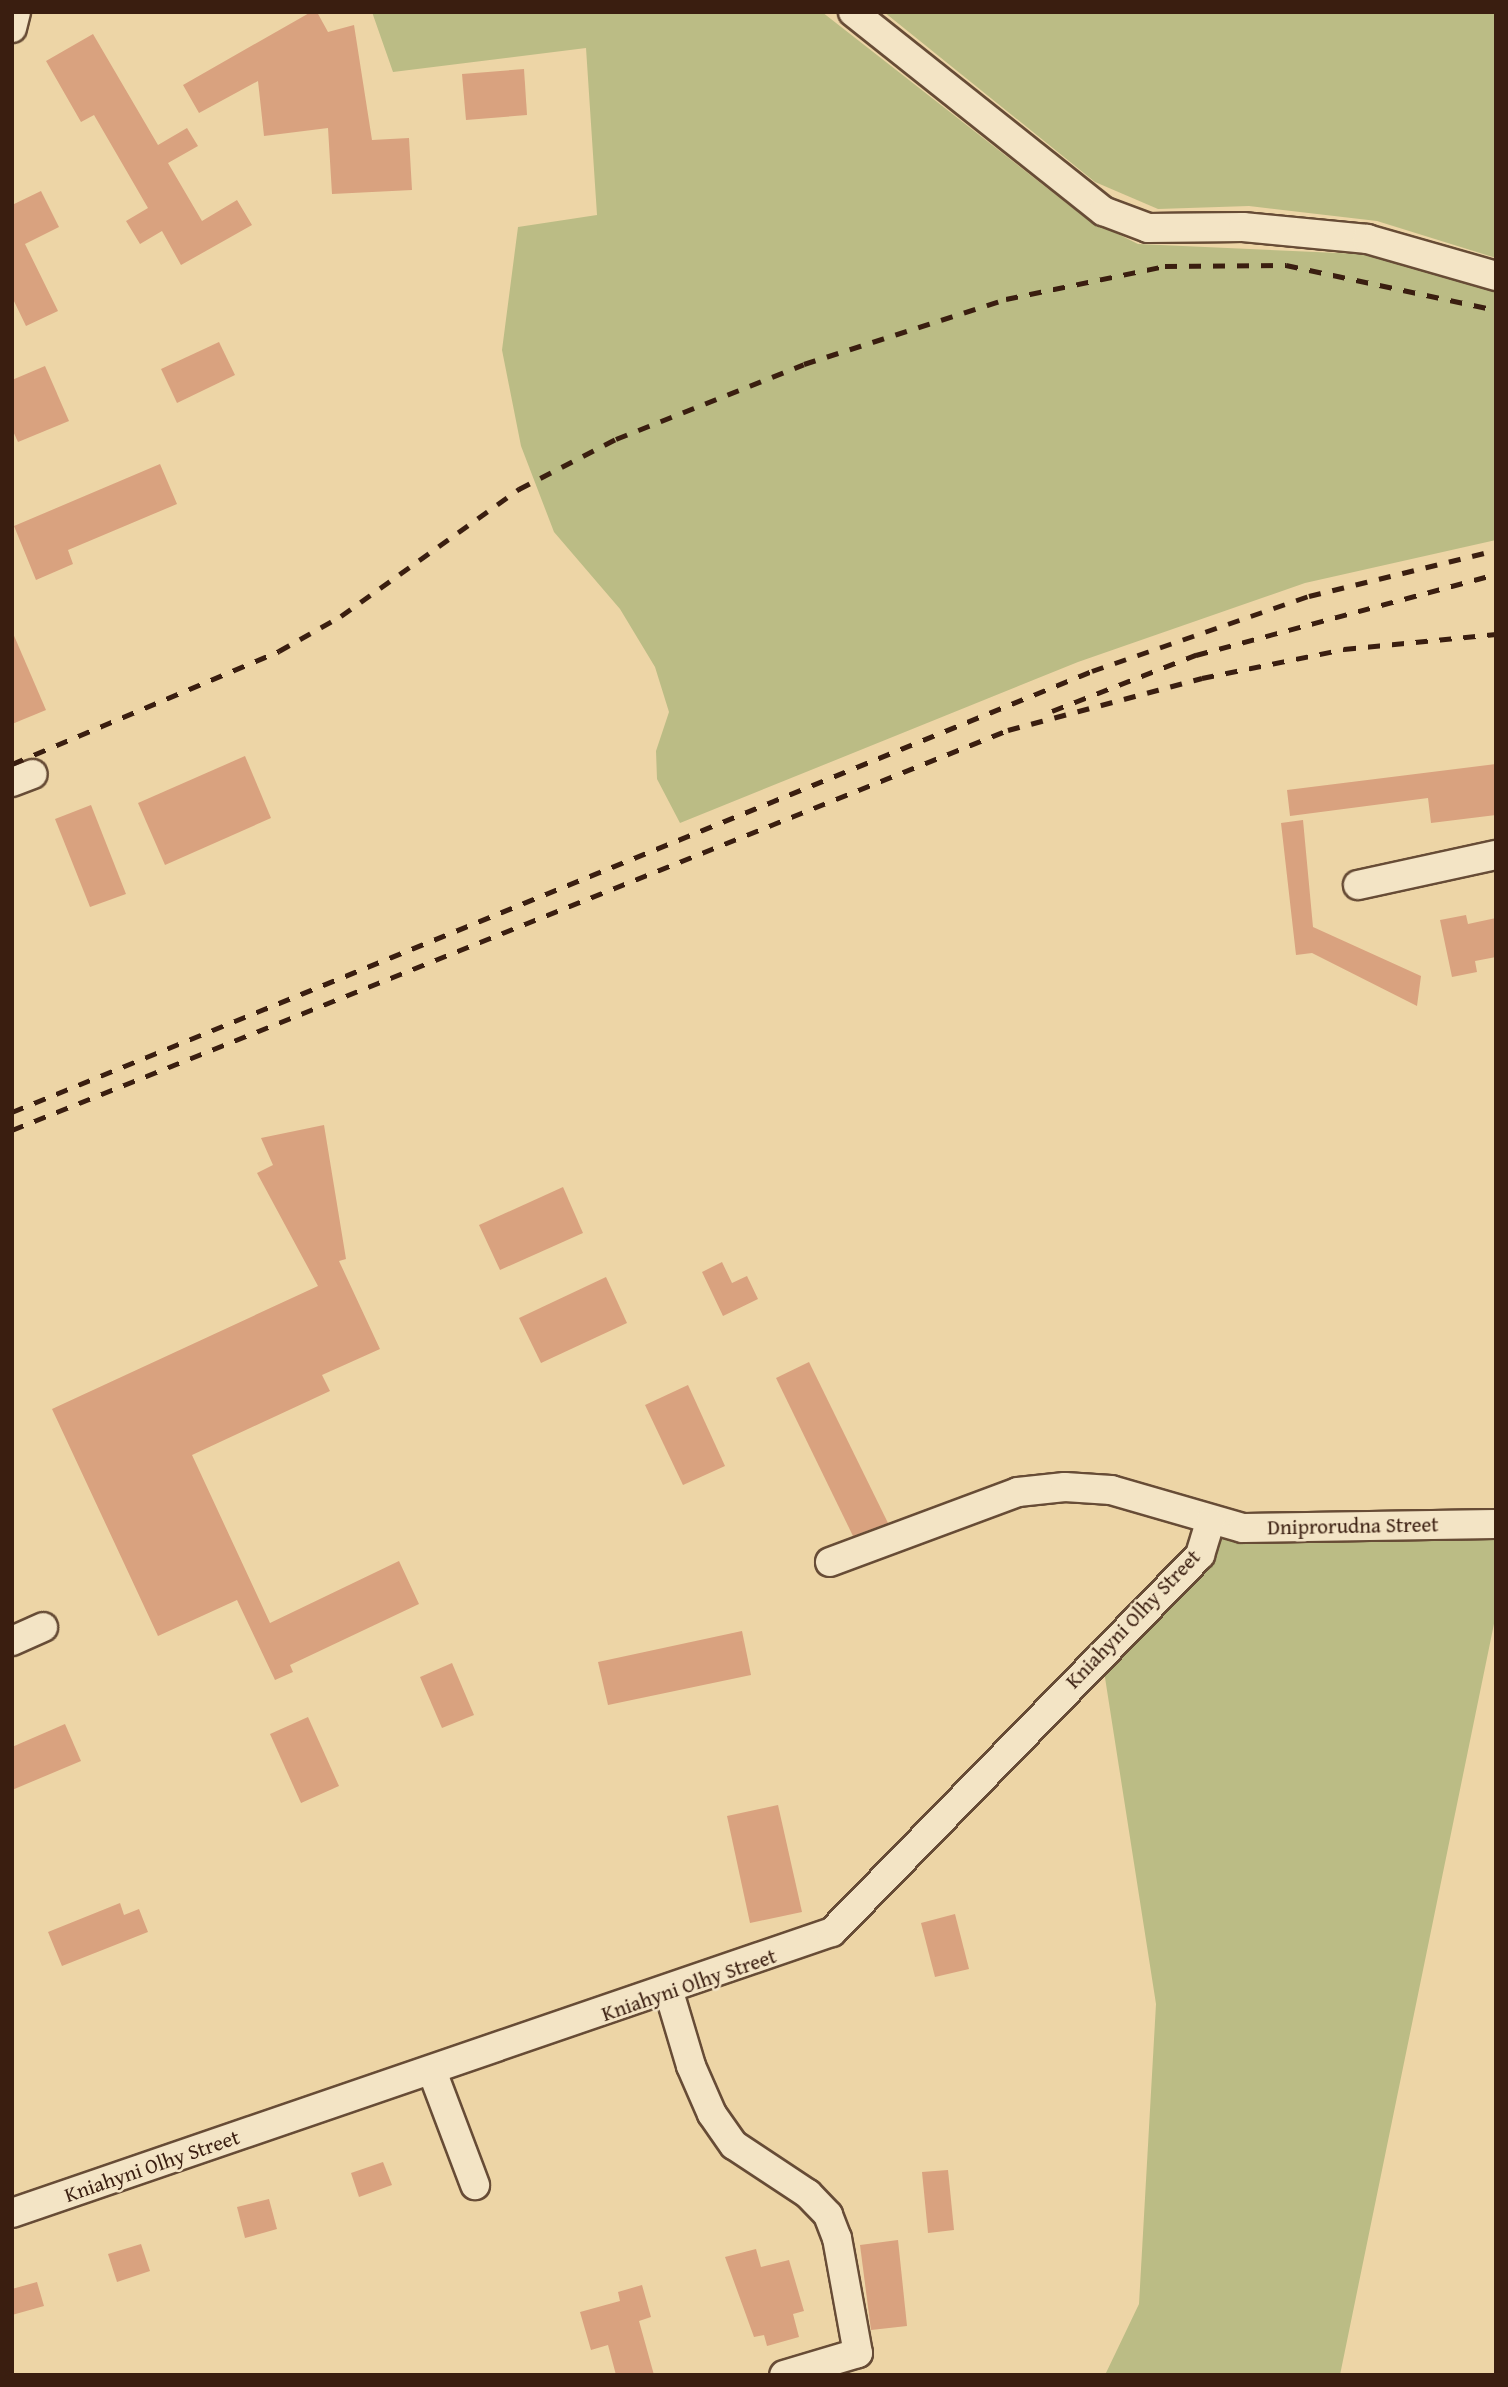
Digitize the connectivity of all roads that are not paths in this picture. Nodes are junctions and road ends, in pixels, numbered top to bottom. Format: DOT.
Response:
graph roads {
  1 [pos="16,12"];
  2 [pos="853,12"];
  3 [pos="12,28"];
  4 [pos="1496,275"];
  5 [pos="1496,855"];
  6 [pos="1358,885"];
  7 [pos="1210,1522"];
  8 [pos="1496,1524"];
  9 [pos="830,1562"];
  10 [pos="43,1627"];
  11 [pos="12,1641"];
  12 [pos="669,1992"];
  13 [pos="432,2071"];
  14 [pos="475,2185"];
  15 [pos="12,2213"];
  16 [pos="862,2364"];
  17 [pos="784,2375"];
  1 -- 3 [label="street"];
  2 -- 4 [label="street"];
  5 -- 6 [label="street"];
  7 -- 8 [label="street, Dniprorudna Street"];
  7 -- 9 [label="street, Dniprorudna Street"];
  7 -- 12 [label="street, Kniahyni Olhy Street"];
  10 -- 11 [label="street"];
  12 -- 13 [label="street, Kniahyni Olhy Street"];
  12 -- 16 [label="street"];
  13 -- 14 [label="street"];
  13 -- 15 [label="street, Kniahyni Olhy Street"];
  16 -- 17 [label="street"];
}
